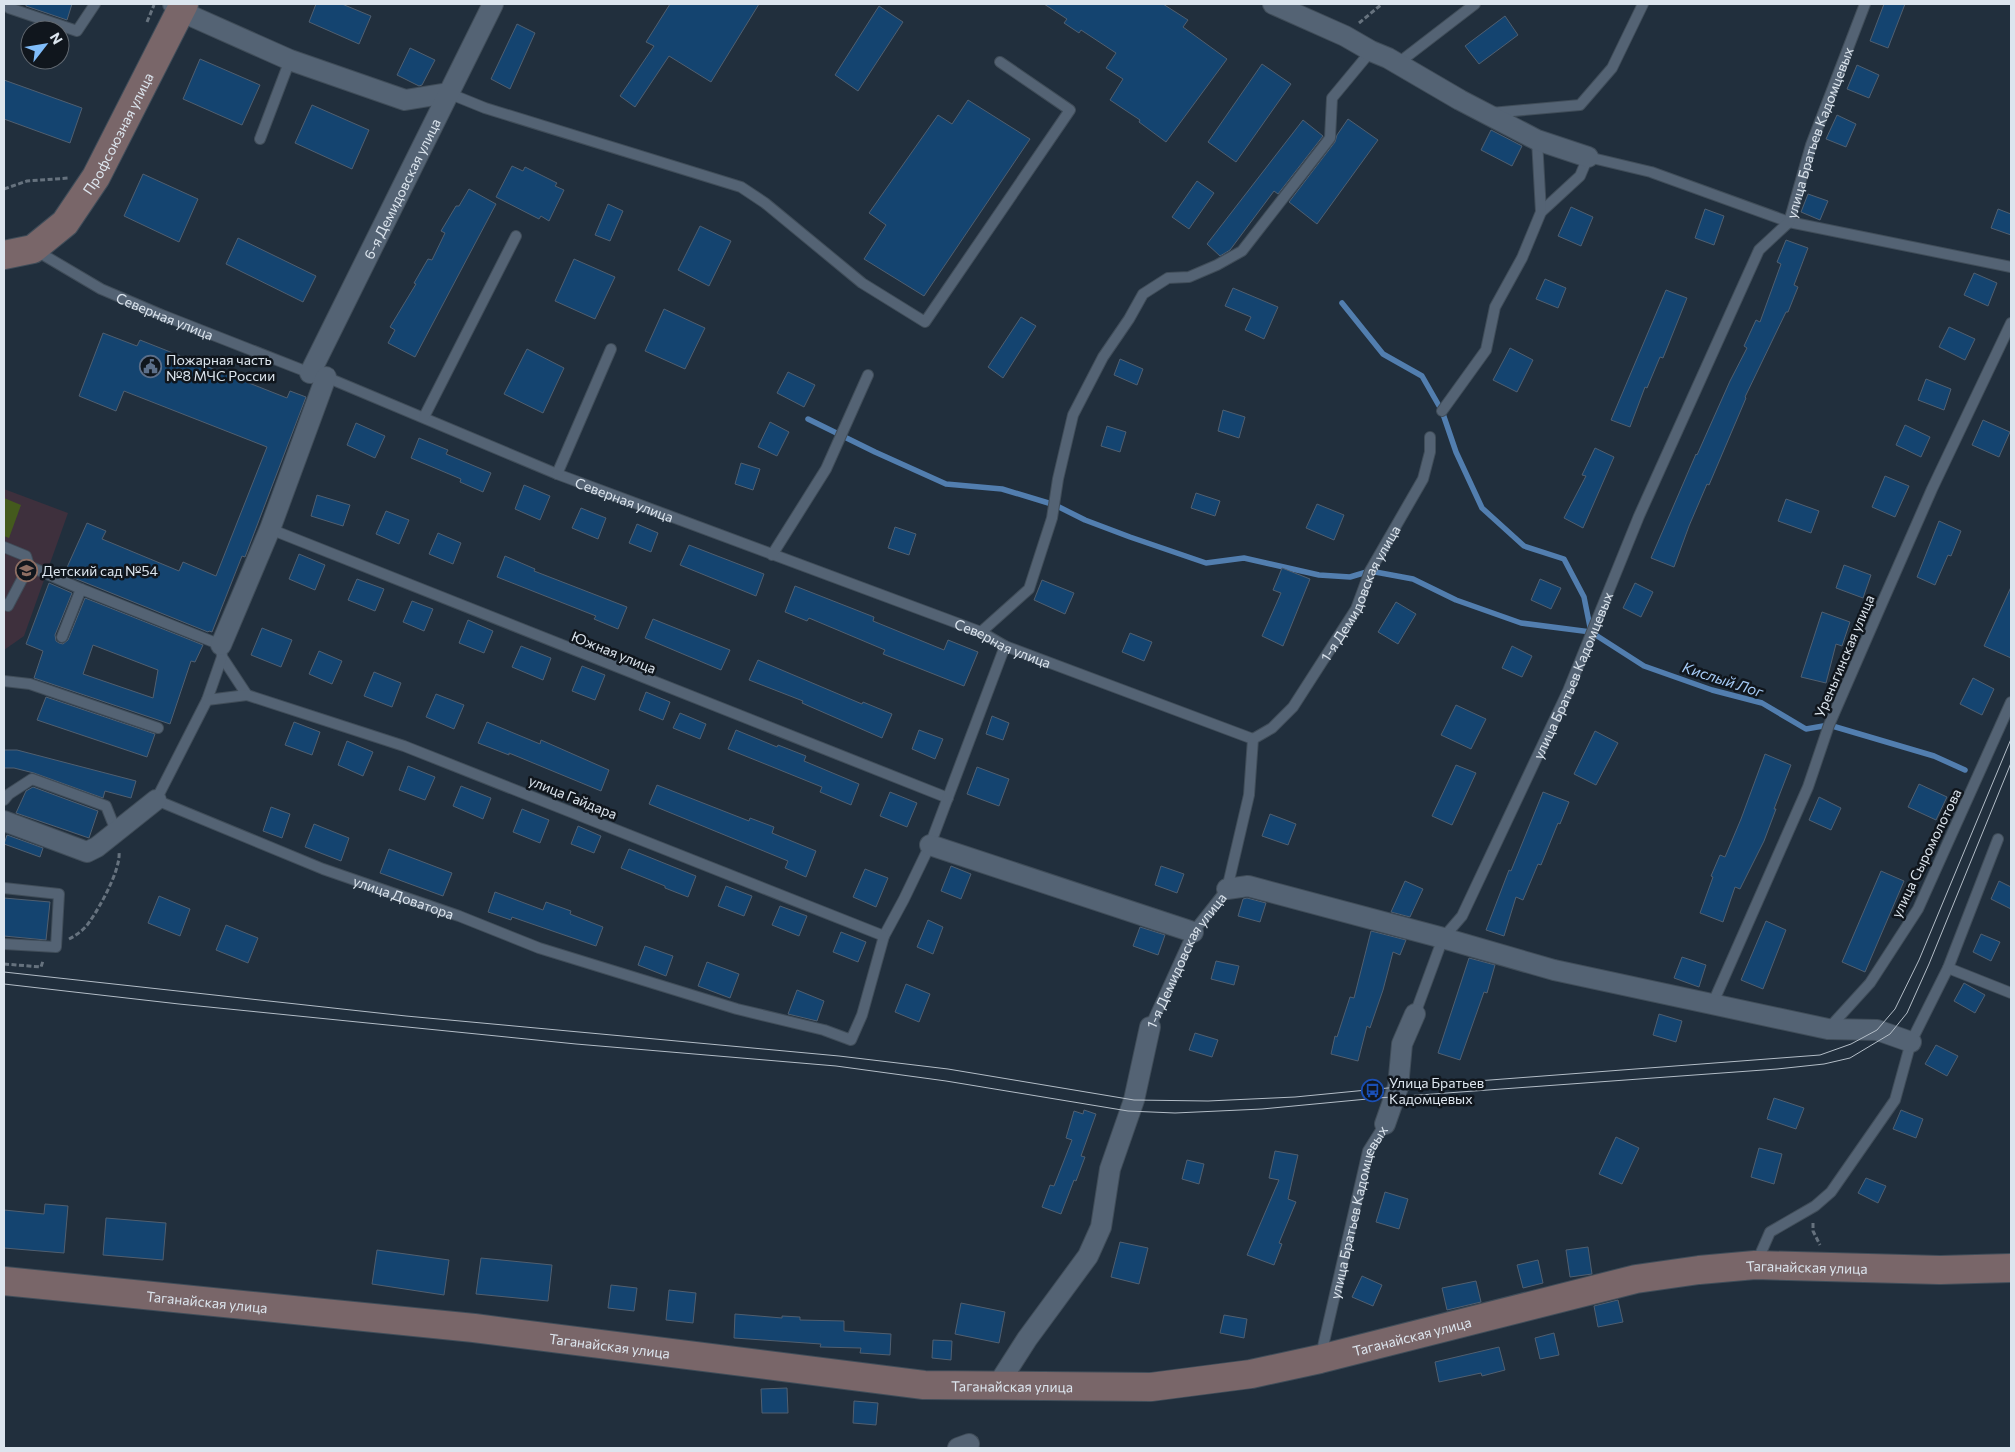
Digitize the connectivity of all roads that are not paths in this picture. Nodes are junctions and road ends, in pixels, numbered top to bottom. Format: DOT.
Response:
graph roads {
  1 [pos="11,4"];
  2 [pos="95,4"];
  3 [pos="493,4"];
  4 [pos="1273,4"];
  5 [pos="1476,4"];
  6 [pos="1643,4"];
  7 [pos="1865,4"];
  8 [pos="179,6"];
  9 [pos="1371,51"];
  10 [pos="290,60"];
  11 [pos="1000,62"];
  12 [pos="1397,64"];
  13 [pos="448,93"];
  14 [pos="1487,113"];
  15 [pos="260,139"];
  16 [pos="1537,140"];
  17 [pos="1588,156"];
  18 [pos="1541,212"];
  19 [pos="1789,222"];
  20 [pos="516,236"];
  21 [pos="33,249"];
  22 [pos="4,255"];
  23 [pos="2011,266"];
  24 [pos="2011,323"];
  25 [pos="611,349"];
  26 [pos="318,375"];
  27 [pos="868,375"];
  28 [pos="1442,411"];
  29 [pos="424,417"];
  30 [pos="1430,437"];
  31 [pos="557,474"];
  32 [pos="270,529"];
  33 [pos="4,548"];
  34 [pos="772,555"];
  35 [pos="29,566"];
  36 [pos="81,589"];
  37 [pos="4,604"];
  38 [pos="981,632"];
  39 [pos="62,637"];
  40 [pos="1005,646"];
  41 [pos="221,651"];
  42 [pos="4,681"];
  43 [pos="247,695"];
  44 [pos="207,700"];
  45 [pos="2011,702"];
  46 [pos="158,728"];
  47 [pos="1253,739"];
  48 [pos="948,798"];
  49 [pos="4,800"];
  50 [pos="156,800"];
  51 [pos="4,821"];
  52 [pos="116,831"];
  53 [pos="1998,839"];
  54 [pos="930,844"];
  55 [pos="4,888"];
  56 [pos="1227,889"];
  57 [pos="1192,932"];
  58 [pos="884,936"];
  59 [pos="1443,938"];
  60 [pos="4,944"];
  61 [pos="1948,968"];
  62 [pos="2011,993"];
  63 [pos="1712,1005"];
  64 [pos="1416,1014"];
  65 [pos="1150,1027"];
  66 [pos="1828,1029"];
  67 [pos="1911,1042"];
  68 [pos="1385,1124"];
  69 [pos="1756,1265"];
  70 [pos="2011,1268"];
  71 [pos="4,1281"];
  72 [pos="1320,1359"];
  73 [pos="997,1386"];
  1 -- 2 [label="lane"];
  3 -- 13 [label="street, 6-я Демидовская улица"];
  4 -- 9 [label="street"];
  5 -- 12 [label="lane"];
  6 -- 14 [label="lane"];
  7 -- 19 [label="lane, улица Братьев Кадомцевых"];
  8 -- 10 [label="street"];
  8 -- 21 [label="main road, Профсоюзная улица"];
  9 -- 12 [label="street"];
  9 -- 38 [label="lane"];
  10 -- 13 [label="street"];
  10 -- 15 [label="lane"];
  11 -- 13 [label="lane"];
  12 -- 14 [label="street"];
  13 -- 26 [label="street, 6-я Демидовская улица"];
  14 -- 16 [label="street"];
  16 -- 17 [label="street"];
  16 -- 18 [label="lane"];
  17 -- 18 [label="lane"];
  17 -- 19 [label="lane"];
  18 -- 28 [label="lane"];
  19 -- 23 [label="lane"];
  19 -- 59 [label="lane, улица Братьев Кадомцевых"];
  20 -- 29 [label="lane"];
  21 -- 22 [label="main road"];
  21 -- 26 [label="lane, Северная улица"];
  24 -- 63 [label="lane, Уреньгинская улица"];
  25 -- 31 [label="lane"];
  26 -- 29 [label="lane, Северная улица"];
  26 -- 32 [label="street, 6-я Демидовская улица"];
  27 -- 34 [label="lane"];
  29 -- 31 [label="lane, Северная улица"];
  30 -- 47 [label="lane, 1-я Демидовская улица"];
  31 -- 34 [label="lane, Северная улица"];
  32 -- 41 [label="street, 6-я Демидовская улица"];
  32 -- 48 [label="lane, Южная улица"];
  33 -- 35 [label="lane"];
  34 -- 38 [label="lane, Северная улица"];
  35 -- 36 [label="lane"];
  35 -- 37 [label="lane"];
  36 -- 39 [label="lane"];
  36 -- 41 [label="lane"];
  38 -- 40 [label="lane, Северная улица"];
  40 -- 47 [label="lane, Северная улица"];
  40 -- 48 [label="lane"];
  41 -- 43 [label="lane"];
  41 -- 44 [label="lane"];
  42 -- 46 [label="lane"];
  43 -- 44 [label="lane"];
  43 -- 58 [label="lane, улица Гайдара"];
  44 -- 50 [label="lane"];
  45 -- 66 [label="lane, улица Сыромолотова"];
  47 -- 56 [label="lane, 1-я Демидовская улица"];
  48 -- 54 [label="lane"];
  49 -- 52 [label="lane"];
  50 -- 52 [label="street"];
  50 -- 58 [label="lane, улица Доватора"];
  51 -- 52 [label="street"];
  53 -- 61 [label="lane"];
  54 -- 57 [label="street"];
  54 -- 58 [label="lane"];
  55 -- 60 [label="lane"];
  56 -- 57 [label="lane, 1-я Демидовская улица"];
  56 -- 59 [label="street"];
  57 -- 65 [label="lane, 1-я Демидовская улица"];
  59 -- 63 [label="street"];
  59 -- 64 [label="lane, улица Братьев Кадомцевых"];
  61 -- 62 [label="lane"];
  61 -- 67 [label="lane"];
  63 -- 66 [label="street"];
  64 -- 68 [label="street, улица Братьев Кадомцевых"];
  65 -- 73 [label="street, 1-я Демидовская улица"];
  66 -- 67 [label="street"];
  67 -- 69 [label="lane"];
  68 -- 72 [label="lane, улица Братьев Кадомцевых"];
  69 -- 70 [label="main road, Таганайская улица"];
  69 -- 72 [label="main road, Таганайская улица"];
  71 -- 73 [label="main road, Таганайская улица"];
  72 -- 73 [label="main road, Таганайская улица"];
}
